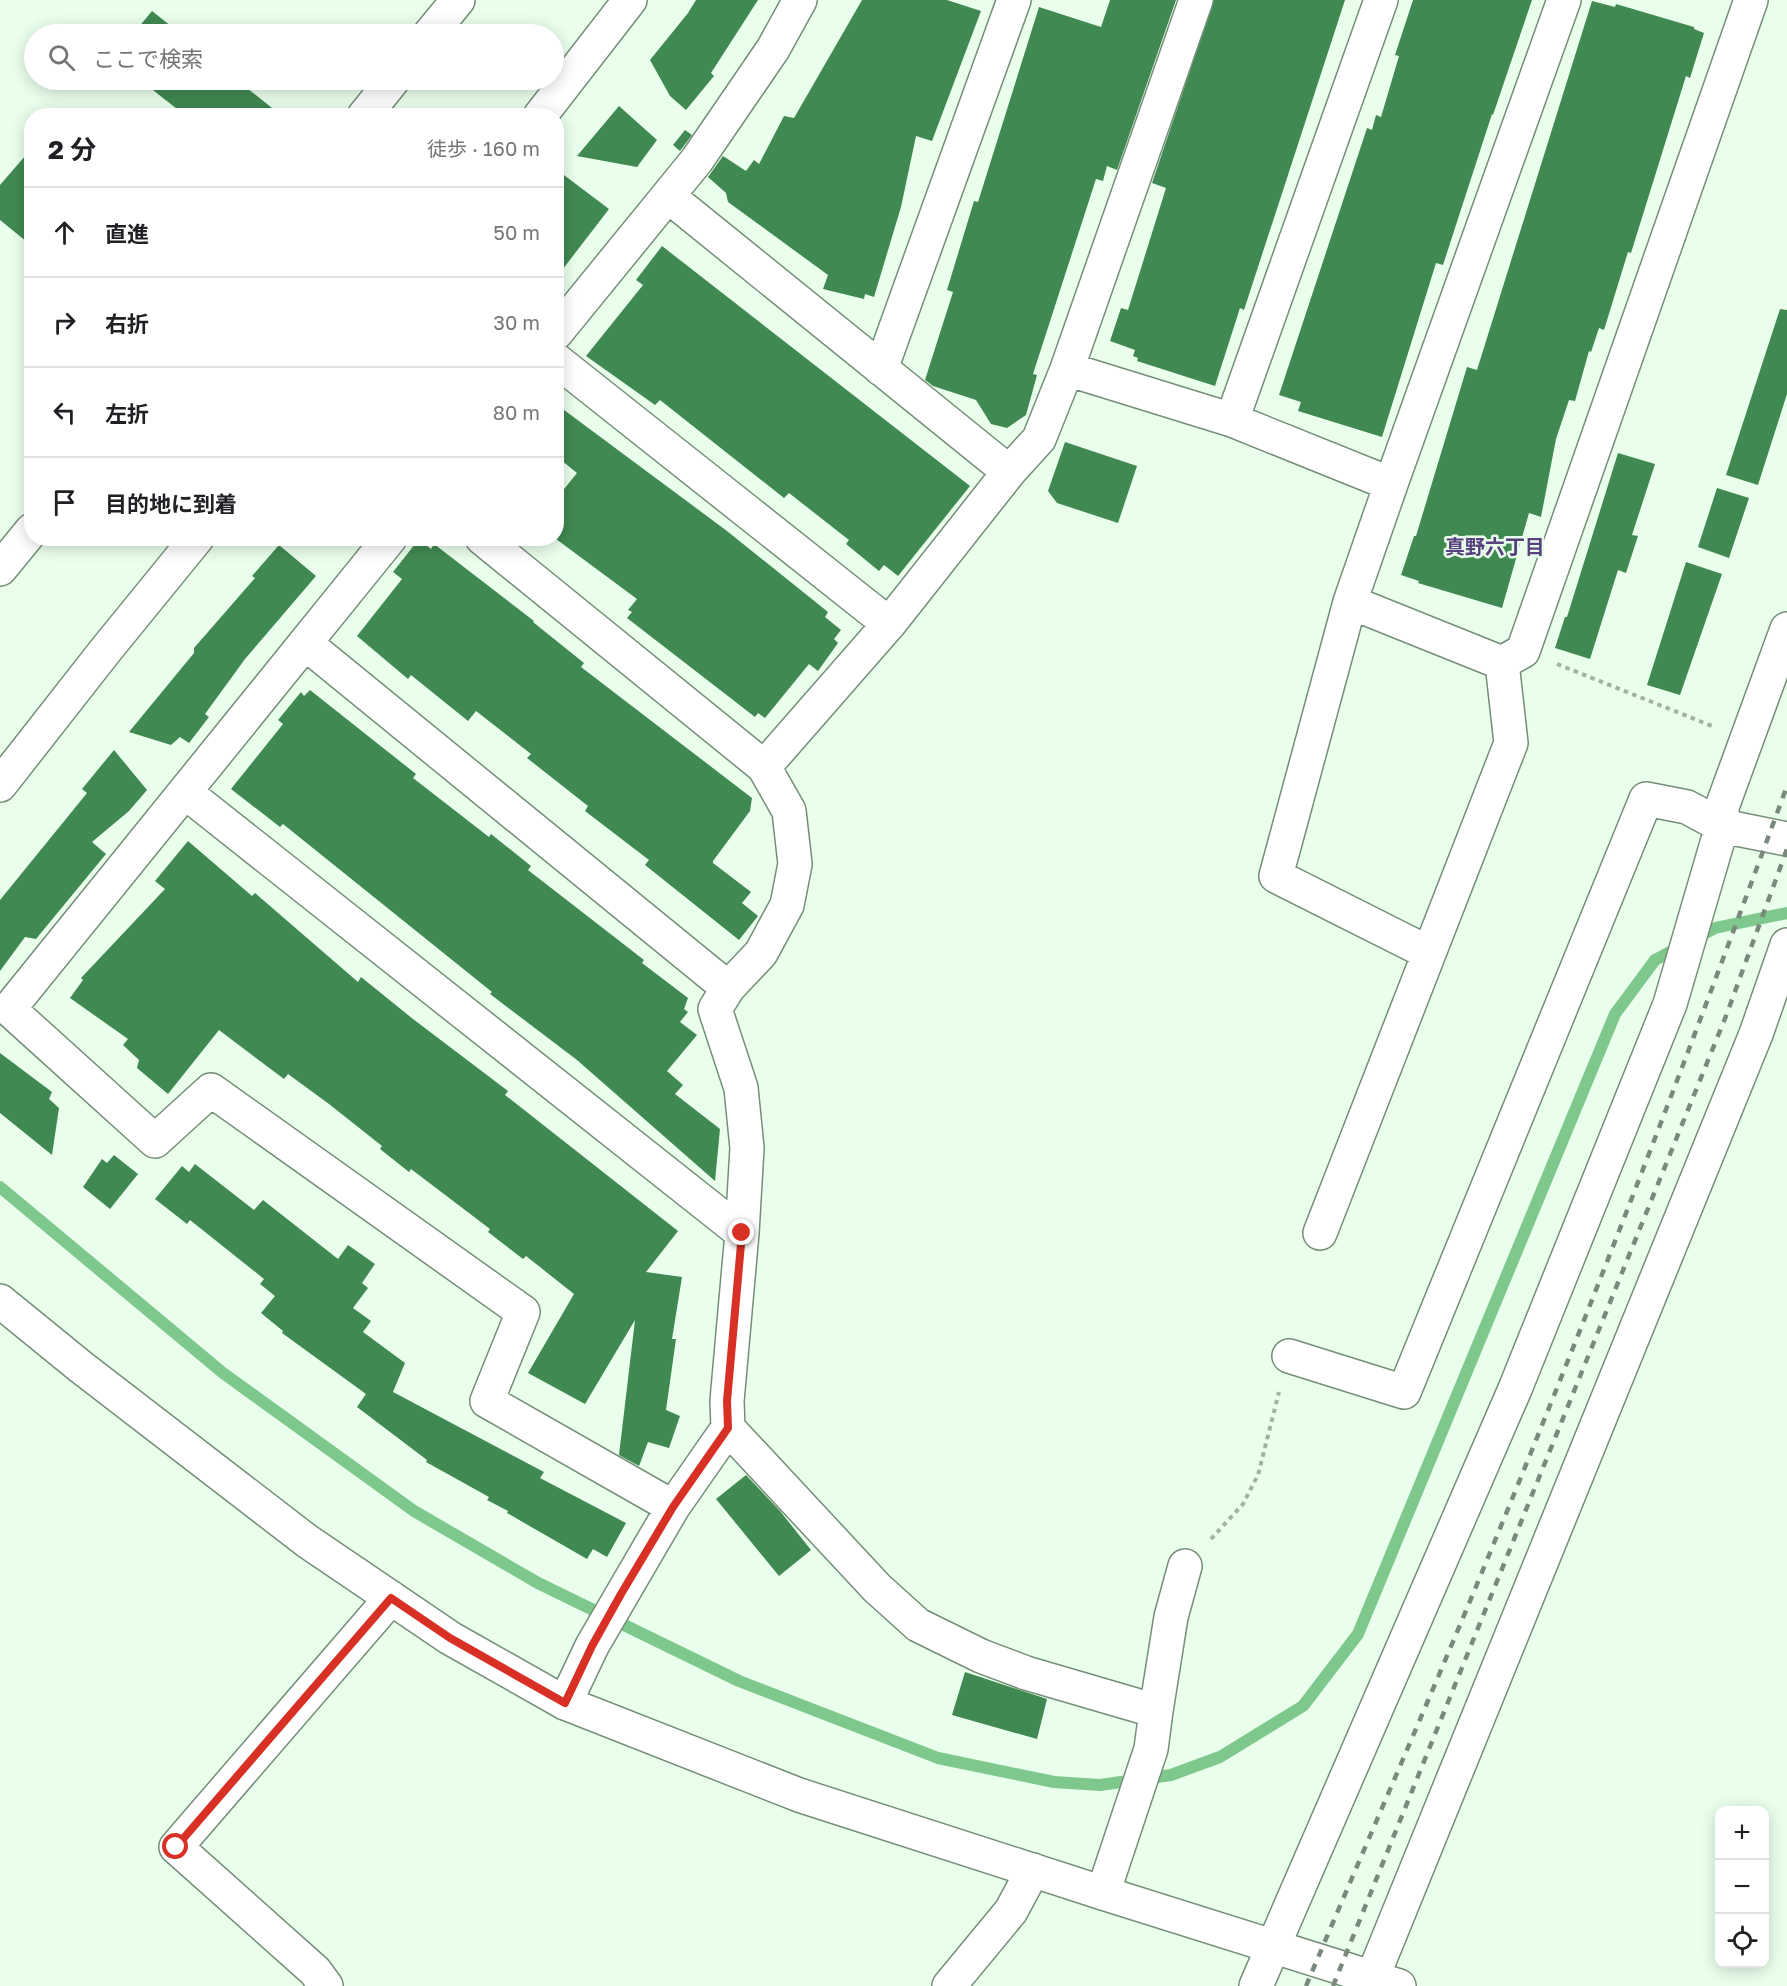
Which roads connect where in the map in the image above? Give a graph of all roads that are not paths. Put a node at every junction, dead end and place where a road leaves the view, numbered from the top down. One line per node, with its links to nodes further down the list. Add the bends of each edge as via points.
1 (458, 0): 9 (street)
2 (630, 0): 10 (street)
3 (800, 0): 15 (street, via 773,49)
4 (1014, 0): 18 (street)
5 (1196, 0): 19 (street)
6 (1381, 0): 20 (street)
7 (1564, 0): 22 (street)
8 (1751, 0): 32 (street)
9 (438, 24)
10 (564, 85)
11 (385, 90): 13 (street)
12 (560, 90): 14 (street)
13 (370, 108)
14 (546, 108)
15 (668, 196): 16 (street); 18 (street)
16 (564, 323)
17 (564, 366): 29 (street)
18 (881, 369): 21 (street)
19 (1067, 369): 20 (street); 21 (street, via 1039,439)
20 (1232, 420): 22 (street)
21 (1009, 472): 29 (street)
22 (1391, 484): 28 (street)
23 (24, 540): 27 (street)
24 (190, 546): 34 (street)
25 (384, 546): 31 (street)
26 (492, 546): 33 (street)
27 (0, 569)
28 (1350, 602): 32 (street); 39 (street, via 1276,876)
29 (889, 624): 33 (street)
30 (1787, 630): 36 (street, via 1722,807)
31 (305, 643): 35 (street); 40 (street)
32 (1512, 657): 39 (street, via 1510,743)
33 (764, 767): 40 (street, via 789,811 795,864 782,915 761,953)
34 (0, 785)
35 (185, 792): 41 (street); 46 (street, via 9,1010 155,1142 211,1090 523,1312 487,1401)
36 (1722, 826): 37 (street); 44 (street, via 1687,807 1646,799 1404,1392); 53 (street, via 1670,1004 1515,1389)
37 (1787, 839)
38 (1786, 949): 54 (street, via 1756,1034)
39 (1429, 952): 42 (street)
40 (728, 988): 41 (street, via 715,1009 741,1088 747,1148)
41 (742, 1233): 45 (street)
42 (1320, 1233)
43 (0, 1301): 48 (street, via 81,1368 307,1540)
44 (1289, 1356)
45 (728, 1428): 46 (street); 50 (street, via 876,1588 918,1625 1026,1673)
46 (673, 1507): 49 (street, via 592,1646)
47 (1185, 1566): 50 (street, via 1171,1617)
48 (391, 1598): 49 (street, via 450,1638); 55 (street, via 176,1847 315,1971)
49 (565, 1703): 51 (street, via 799,1795)
50 (1156, 1711): 52 (street, via 1150,1749)
51 (1033, 1870): 52 (street); 56 (street, via 1011,1911)
52 (1102, 1893): 53 (street)
53 (1272, 1946): 54 (street); 57 (street)
54 (1380, 1983)
55 (326, 1986)
56 (949, 1986)
57 (1256, 1986)

